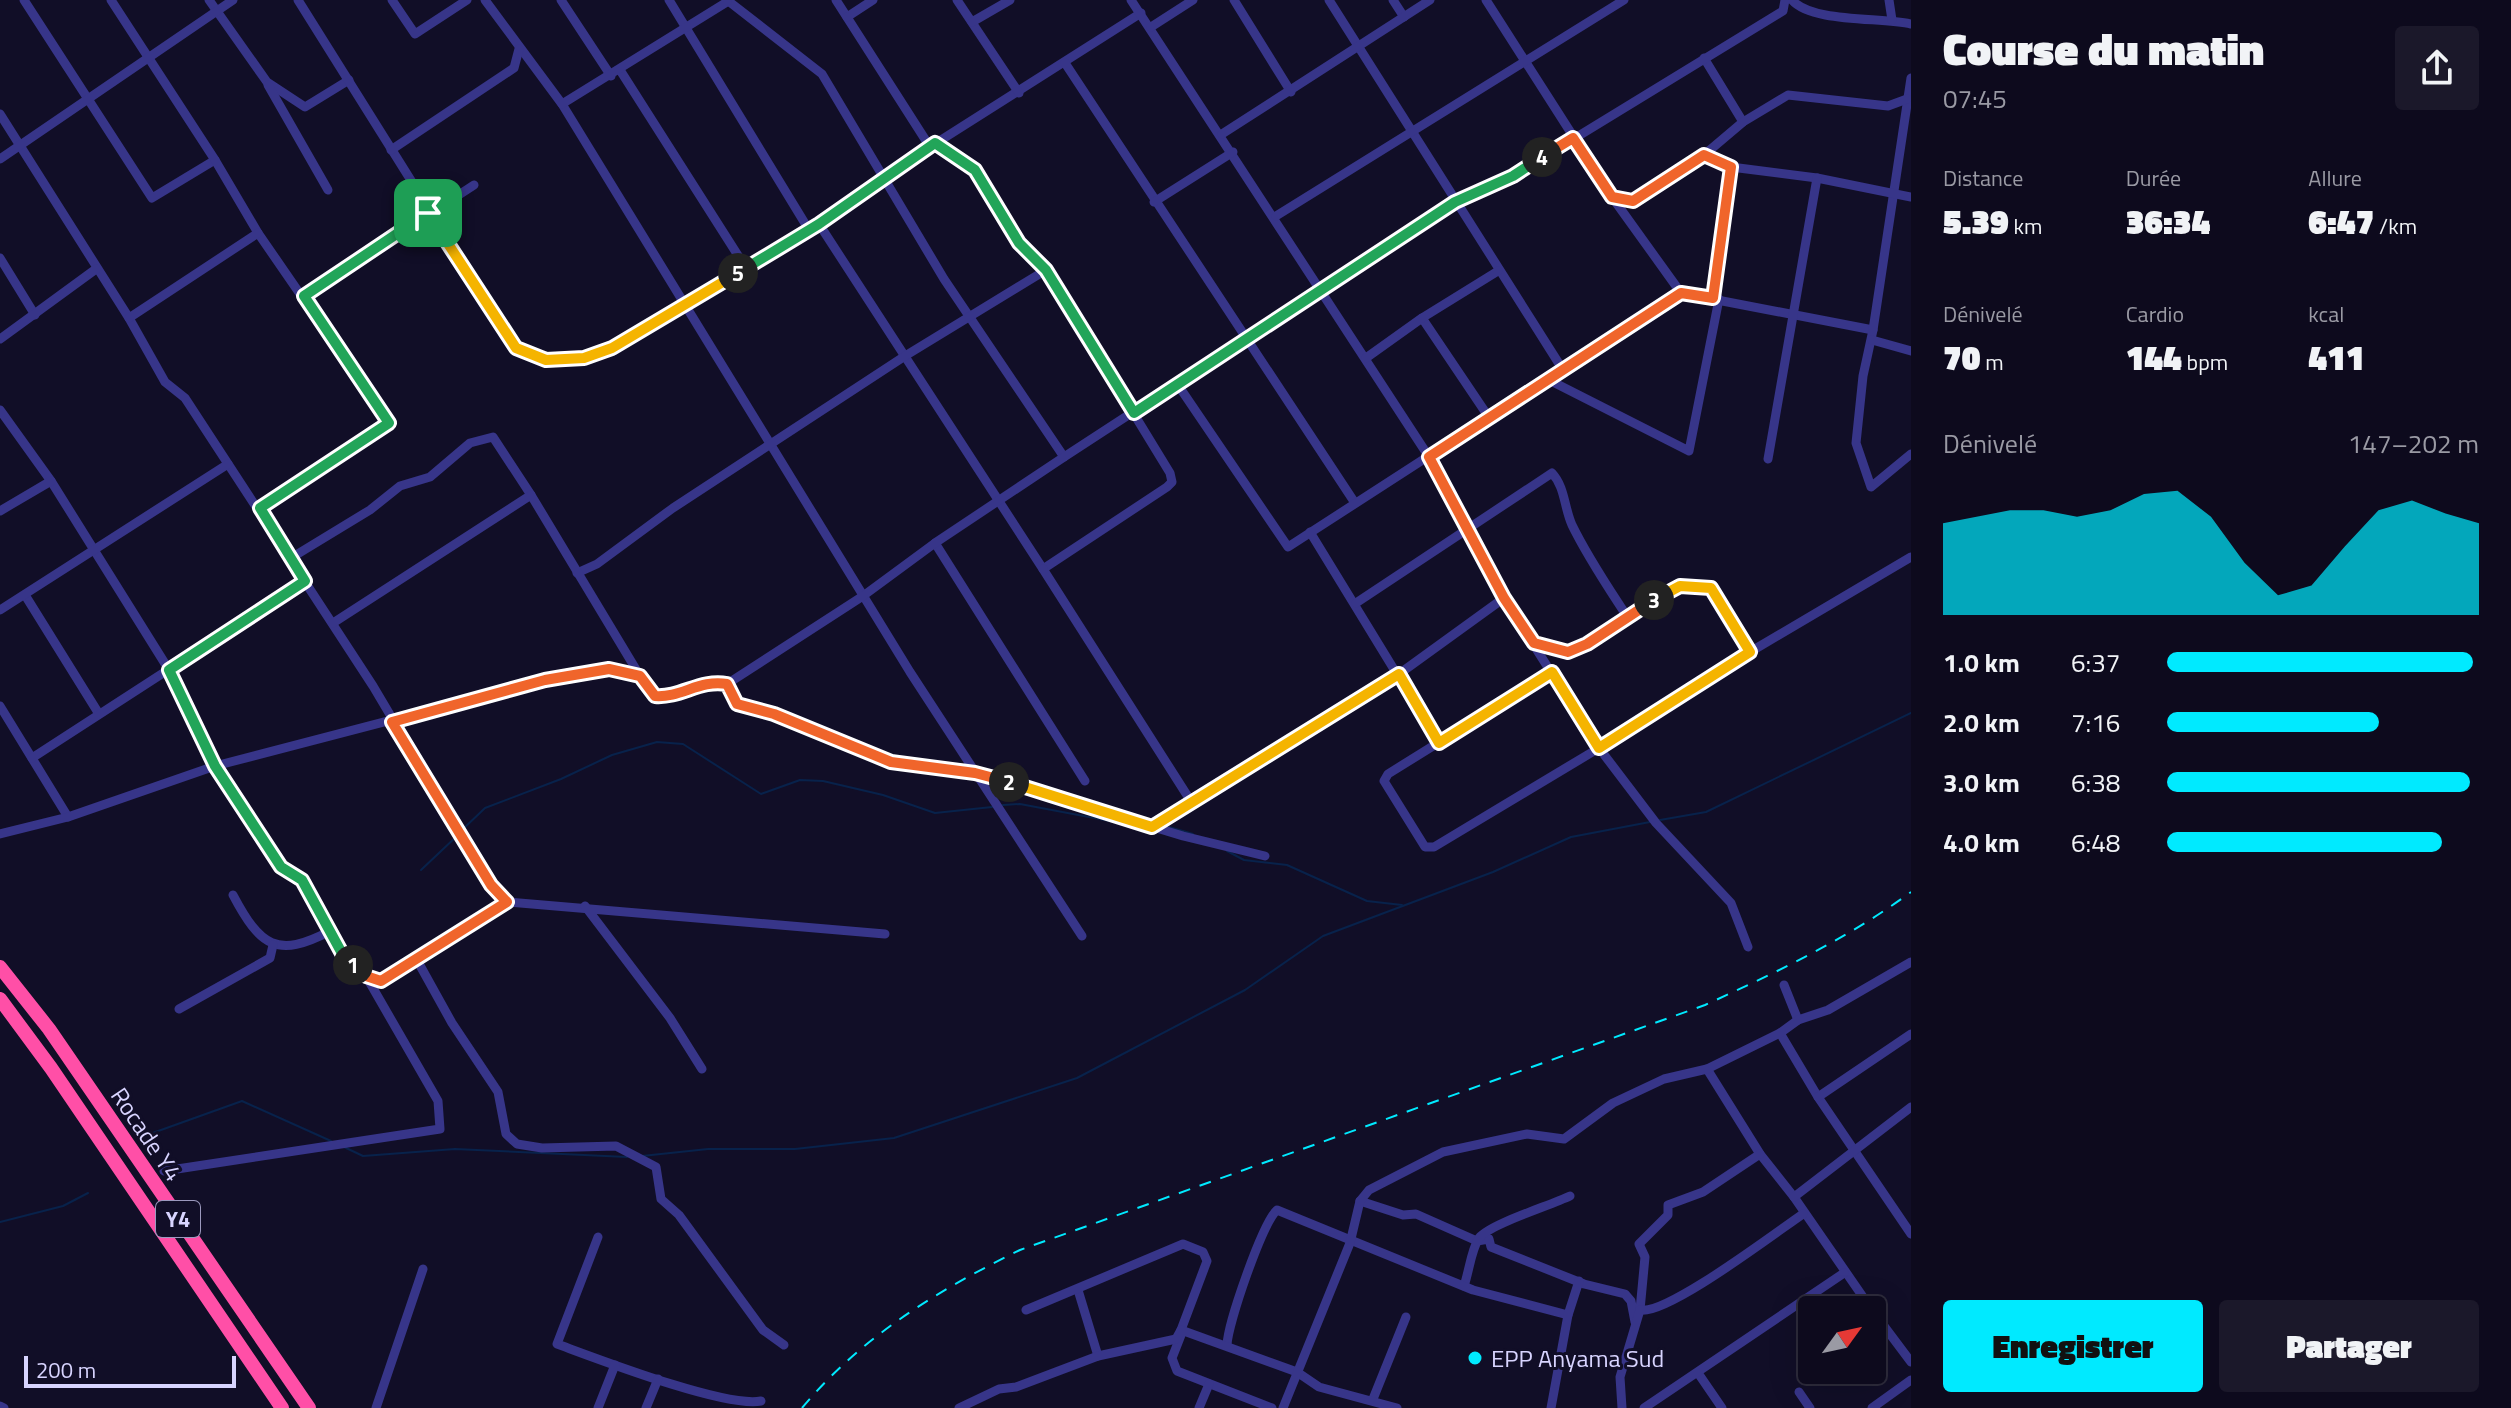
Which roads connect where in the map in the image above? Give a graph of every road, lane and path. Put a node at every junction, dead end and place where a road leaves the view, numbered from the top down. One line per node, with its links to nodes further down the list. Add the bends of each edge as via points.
1 (24, 0): 49 (street)
2 (111, 0): 39 (street)
3 (209, 0): 27 (street)
4 (233, 0): 27 (street)
5 (298, 0): 44 (street)
6 (392, 0): 7 (street, via 415,34)
7 (467, 0)
8 (485, 0): 36 (street)
9 (561, 0): 42 (street)
10 (669, 0): 34 (street)
11 (836, 0): 29 (street)
12 (873, 0): 29 (street)
13 (957, 0): 32 (street)
14 (1010, 0): 32 (street)
15 (1131, 0): 28 (street)
16 (1193, 0): 35 (street)
17 (1234, 0): 46 (street)
18 (1329, 0): 37 (street)
19 (1393, 0): 30 (street)
20 (1430, 0): 30 (street)
21 (1487, 0): 40 (street)
22 (1624, 0): 40 (street)
23 (1785, 0): 38 (street, via 1783,11)
24 (1792, 0): 31 (street, via 1829,15)
25 (1889, 0): 31 (street)
26 (727, 1): 34 (street); 65 (street, via 822,74)
27 (216, 11): 39 (street); 45 (street)
28 (1141, 13): 35 (street); 41 (street)
29 (847, 17): 56 (street)
30 (1404, 17): 37 (street)
31 (1892, 20): 33 (street)
32 (972, 22): 47 (street)
33 (1911, 24)
34 (687, 27): 42 (street); 76 (street)
35 (1151, 27): 53 (street)
36 (519, 49): 50 (street); 58 (street, via 514,68)
37 (1359, 49): 46 (street); 54 (street)
38 (1704, 58): 52 (street); 55 (street)
39 (150, 60): 49 (street); 62 (street)
40 (1525, 62): 54 (street); 55 (street)
41 (1065, 63): 47 (street); 71 (street)
42 (616, 73): 50 (street); 79 (street)
43 (1911, 78): 48 (street)
44 (349, 80): 45 (street, via 305,107); 58 (street)
45 (267, 82): 67 (street)
46 (1291, 92): 53 (street)
47 (1019, 93): 56 (street)
48 (1907, 99): 52 (street, via 1888,106 1788,95); 68 (street)
49 (87, 101): 57 (street); 62 (street, via 152,198)
50 (562, 104): 87 (street)
51 (0, 114): 57 (street)
52 (1743, 122): 60 (street)
53 (1222, 134): 59 (street)
54 (1412, 134): 72 (street); 74 (street)
55 (1573, 138): 69 (street); 72 (street, via 1513,176)
56 (932, 145): 65 (street); 81 (street, via 975,170 1019,243)
57 (19, 147): 61 (street); 80 (street)
58 (391, 150): 73 (street)
59 (1233, 152): 71 (street); 74 (street)
60 (1704, 155): 63 (street); 69 (street, via 1633,201)
61 (0, 159)
62 (215, 160): 77 (street)
63 (1731, 167): 64 (street); 86 (street)
64 (1817, 178): 68 (street); 90 (street)
65 (883, 179): 75 (street); 88 (street)
66 (474, 185): 73 (street)
67 (328, 190)
68 (1892, 193): 70 (street); 93 (street)
69 (1612, 197): 84 (street)
70 (1911, 197)
71 (1154, 202): 95 (street)
72 (1455, 202): 82 (street); 83 (street)
73 (428, 213): 85 (street); 87 (street, via 516,348 546,360 584,358 612,348)
74 (1276, 216): 83 (street)
75 (819, 224): 76 (street); 97 (street)
76 (809, 230): 79 (street)
77 (258, 233): 85 (street); 91 (street)
78 (0, 258): 89 (street)
79 (746, 268): 87 (street)
80 (96, 269): 89 (street); 91 (street)
81 (1046, 270): 88 (street); 103 (street)
82 (1498, 271): 92 (street); 99 (street)
83 (1321, 289): 95 (street); 98 (street)
84 (1681, 293): 86 (street); 99 (street)
85 (304, 296): 115 (street, via 389,423)
86 (1716, 299): 90 (street); 100 (street, via 1689,451)
87 (682, 304): 105 (street)
88 (971, 314): 97 (street); 107 (street)
89 (35, 315): 94 (street)
90 (1793, 315): 93 (street); 109 (street)
91 (129, 318): 110 (street, via 165,382 185,398)
92 (1422, 318): 98 (street); 104 (street)
93 (1872, 335): 96 (street); 106 (street, via 1856,443 1871,487)
94 (0, 339)
95 (1250, 339): 101 (street); 114 (street)
96 (1911, 351)
97 (905, 356): 105 (street); 113 (street)
98 (1366, 358): 108 (street)
99 (1563, 370): 100 (street)
100 (1549, 380): 104 (street)
101 (1178, 385): 103 (street); 118 (street, via 1288,547)
102 (0, 410): 111 (street)
103 (1134, 413): 107 (street); 123 (street, via 1172,482)
104 (1490, 419): 108 (street)
105 (769, 445): 124 (street); 127 (street)
106 (1911, 454)
107 (1064, 457): 113 (street)
108 (1429, 457): 114 (street); 117 (street)
109 (1768, 459)
110 (228, 464): 115 (street); 120 (street)
111 (51, 481): 116 (street); 120 (street)
112 (531, 495): 122 (street, via 493,437 470,443 430,477 400,486); 124 (street); 132 (street)
113 (999, 502): 119 (street); 123 (street)
114 (1355, 503): 118 (street)
115 (260, 508): 122 (street)
116 (0, 511)
117 (1465, 528): 128 (street); 129 (street); 131 (street, via 1552,473 1561,483 1567,512 1590,561)
118 (1310, 532): 129 (street)
119 (935, 543): 127 (street); 148 (street)
120 (93, 549): 126 (street); 135 (street)
121 (1911, 557): 134 (street)
122 (291, 558): 125 (street)
123 (1043, 569): 149 (street)
124 (577, 573): 138 (street)
125 (305, 581): 132 (street); 135 (street)
126 (25, 595): 130 (street); 141 (street)
127 (863, 596): 139 (street); 147 (street)
128 (1504, 598): 133 (street); 137 (street)
129 (1356, 603): 137 (street)
130 (0, 610)
131 (1628, 618): 133 (street, via 1568,652); 134 (street, via 1680,586 1711,588)
132 (333, 623): 142 (street)
133 (1534, 643): 136 (street)
134 (1750, 652): 144 (street)
135 (169, 670): 141 (street); 146 (street)
136 (1552, 672): 143 (street); 144 (street)
137 (1399, 674): 143 (street); 149 (street)
138 (640, 676): 139 (street, via 655,696 671,697 710,681); 142 (street, via 609,669 545,680)
139 (727, 684): 147 (street, via 737,704 891,762)
140 (0, 706): 145 (street)
141 (99, 714): 145 (street)
142 (392, 722): 146 (street); 155 (street, via 491,885)
143 (1439, 743): 144 (street, via 1384,781 1425,847 1434,847)
144 (1599, 748): 161 (street, via 1656,823 1731,903)
145 (32, 758): 150 (street)
146 (215, 766): 150 (street); 157 (street, via 281,867 302,880)
147 (975, 773): 151 (street); 159 (street)
148 (1085, 781)
149 (1192, 803): 151 (street)
150 (68, 817): 152 (street)
151 (1152, 827): 153 (street)
152 (0, 834)
153 (1265, 856)
154 (233, 895): 160 (street)
155 (507, 902): 156 (street); 162 (street)
156 (585, 906): 158 (street); 172 (street)
157 (330, 931): 160 (street, via 309,942); 165 (street, via 344,957)
158 (885, 934)
159 (1082, 936)
160 (273, 945): 168 (street, via 270,958)
161 (1748, 947)
162 (417, 960): 165 (street, via 381,981); 200 (street, via 498,1092 506,1134 517,1144 542,1148 616,1146 656,1167 661,1199 679,1215 763,1330)
163 (1911, 962): 169 (street, via 1828,1010)
164 (0, 967): 215 (highway, Rocade Y4 / Y4, via 49,1029)
165 (366, 976): 178 (street, via 438,1101 440,1129)
166 (1784, 985): 169 (street)
167 (0, 999): 214 (highway, Rocade Y4 / Y4)
168 (179, 1009)
169 (1798, 1020): 170 (street)
170 (1780, 1033): 173 (street); 174 (street)
171 (1911, 1034): 174 (street)
172 (702, 1069)
173 (1707, 1069): 177 (street); 181 (street, via 1664,1079 1623,1098 1564,1139 1527,1134 1430,1156 1379,1182)
174 (1818, 1097): 176 (street)
175 (1910, 1109): 176 (street)
176 (1854, 1151): 180 (street); 183 (street)
177 (1760, 1154): 180 (street); 194 (street, via 1703,1192 1668,1205 1668,1215 1639,1244 1645,1257)
178 (164, 1171)
179 (1570, 1196): 185 (street, via 1498,1224)
180 (1794, 1197): 182 (street)
181 (1360, 1201): 185 (street, via 1416,1214); 186 (street)
182 (1803, 1214): 188 (street); 194 (street, via 1677,1300 1654,1311)
183 (1911, 1234)
184 (598, 1237): 204 (street, via 557,1344)
185 (1477, 1241): 189 (street, via 1489,1239 1491,1247); 190 (street)
186 (1350, 1243): 190 (street); 201 (street, via 1285,1211 1274,1212 1238,1297); 205 (street)
187 (423, 1269): 216 (street)
188 (1844, 1273): 192 (street); 206 (street)
189 (1579, 1281): 195 (street); 197 (street, via 1629,1296)
190 (1464, 1286): 195 (street)
191 (1078, 1290): 193 (street); 199 (street, via 1160,1251 1187,1245 1203,1252 1207,1261); 202 (street)
192 (1861, 1296)
193 (1026, 1310)
194 (1640, 1310): 197 (street)
195 (1568, 1315): 213 (street)
196 (1406, 1317): 211 (street)
197 (1635, 1322): 224 (street, via 1620,1377)
198 (1886, 1329): 203 (street)
199 (1182, 1330): 201 (street); 202 (street, via 1176,1339); 209 (street, via 1172,1363 1181,1373)
200 (784, 1345)
201 (1227, 1345): 205 (street)
202 (1098, 1356): 219 (street)
203 (1911, 1362)
204 (615, 1365): 207 (street); 217 (street)
205 (1297, 1372): 211 (street, via 1319,1387); 222 (street)
206 (1698, 1373): 225 (street); 226 (street)
207 (658, 1379): 212 (street, via 747,1405); 218 (street)
208 (1911, 1380): 228 (street)
209 (1209, 1384): 220 (street); 221 (street)
210 (1799, 1392): 227 (street)
211 (1373, 1399): 223 (street)
212 (761, 1401)
213 (1550, 1407)
214 (282, 1408)
215 (309, 1408)
216 (376, 1408)
217 (598, 1408)
218 (646, 1408)
219 (959, 1408)
220 (1199, 1408)
221 (1272, 1408)
222 (1283, 1408)
223 (1397, 1408)
224 (1622, 1408)
225 (1644, 1408)
226 (1722, 1408)
227 (1810, 1408)
228 (1872, 1408)

